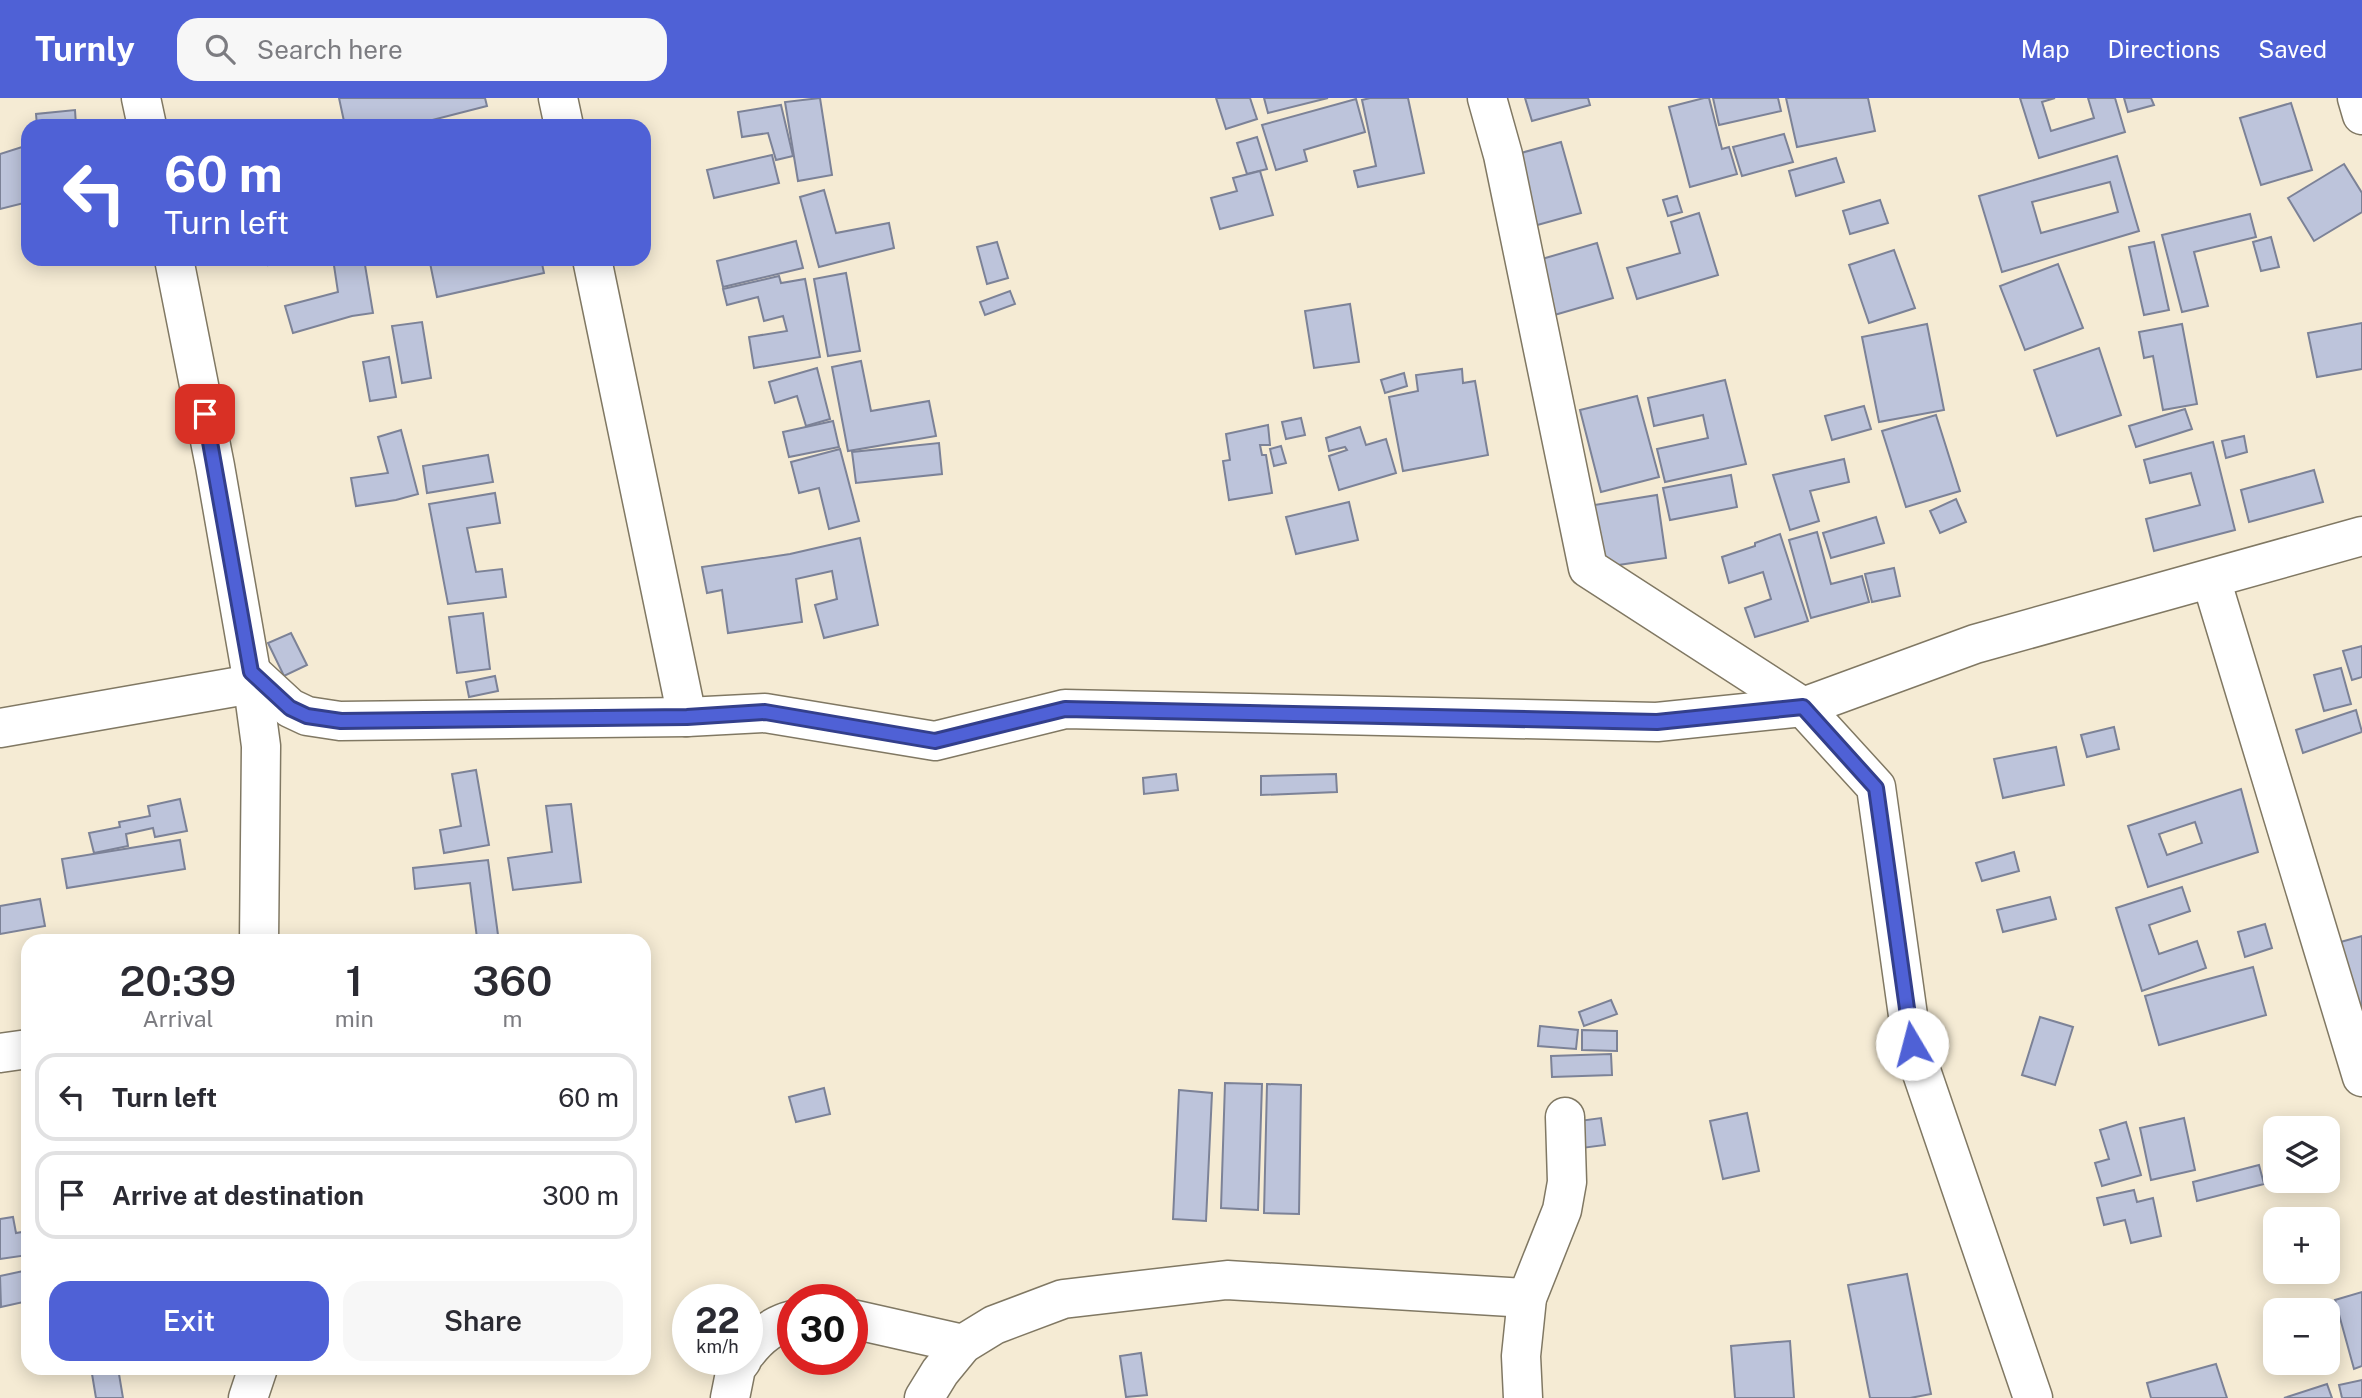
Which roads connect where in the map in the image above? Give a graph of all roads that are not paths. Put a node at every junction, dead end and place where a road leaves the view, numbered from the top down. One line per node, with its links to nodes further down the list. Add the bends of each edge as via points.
1 (141, 98): 6 (street)
2 (558, 98): 7 (street)
3 (1487, 98): 13 (street, via 1503,155 1588,568)
4 (2357, 98): 5 (street)
5 (2362, 115)
6 (146, 119)
7 (562, 119)
8 (175, 266): 12 (street)
9 (593, 266): 14 (street)
10 (2362, 537): 11 (street)
11 (2211, 579): 13 (street, via 1975,644); 19 (street)
12 (252, 678): 14 (street, via 290,708 307,716 341,721); 15 (street); 16 (street, via 261,746)
13 (1803, 707): 14 (street, via 1657,722 1065,709 935,741 765,712); 30 (street, via 1876,788 1912,1044)
14 (687, 717)
15 (0, 728)
16 (258, 934)
17 (21, 1050): 18 (street)
18 (0, 1053)
19 (2362, 1077)
20 (1565, 1117): 21 (street, via 1567,1182 1562,1210)
21 (1527, 1298): 23 (street, via 1227,1280 1063,1299 994,1325); 29 (street, via 1521,1356)
22 (868, 1323): 23 (street)
23 (963, 1344): 28 (street)
24 (256, 1375): 26 (street)
25 (735, 1375): 27 (street)
26 (248, 1398)
27 (730, 1398)
28 (924, 1398)
29 (1523, 1398)
30 (2033, 1398)

